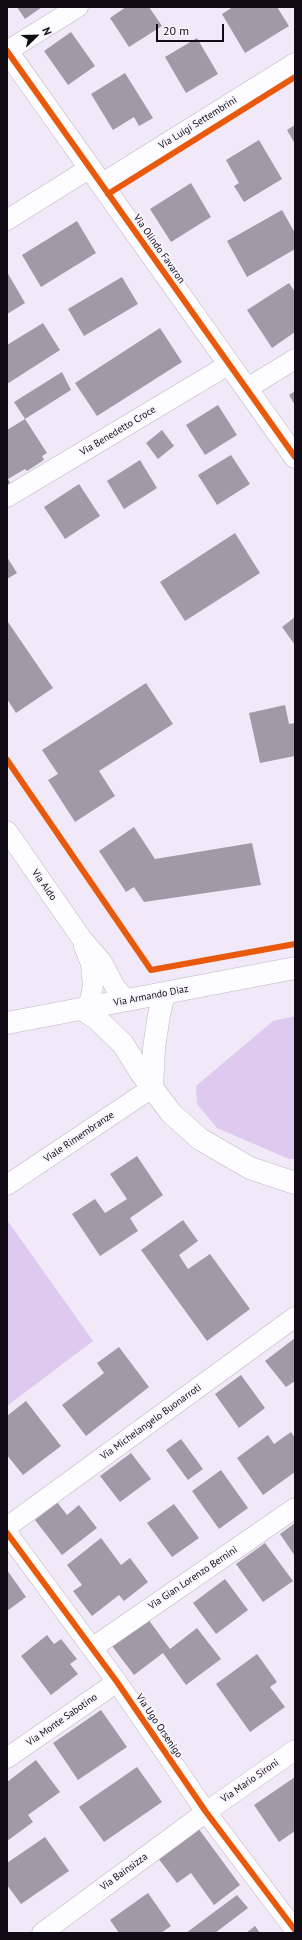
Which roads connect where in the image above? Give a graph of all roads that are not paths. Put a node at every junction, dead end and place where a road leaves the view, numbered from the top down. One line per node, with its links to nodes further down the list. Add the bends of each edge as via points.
1 (78, 7): 2 (street)
2 (7, 51): 4 (street, Via Olindo Favaron)
3 (295, 63): 4 (street, Via Luigi Settembrini)
4 (96, 176): 5 (street, Via Luigi Settembrini); 7 (street, Via Olindo Favaron)
5 (7, 220)
6 (295, 359): 8 (street)
7 (228, 365): 8 (street, Via Olindo Favaron); 10 (street, Via Benedetto Croce)
8 (246, 389): 9 (street, Via Olindo Favaron)
9 (295, 457)
10 (7, 497)
11 (7, 831): 12 (street, Via Aido)
12 (82, 939): 15 (street, Via Aido, via 94,951 115,988); 16 (street, Via Aido, via 91,964 93,986 89,1004)
13 (295, 968): 14 (street, Via Armando Diaz)
14 (164, 994): 15 (street, Via Armando Diaz); 18 (street, via 154,1048)
15 (127, 1001): 16 (street, Via Armando Diaz)
16 (82, 1009): 17 (street, Via Armando Diaz); 18 (street, via 97,1019 123,1044)
17 (7, 1023)
18 (152, 1088): 19 (street, via 171,1114 200,1139 250,1168); 20 (street, Viale Rimembranze)
19 (295, 1183)
20 (7, 1186)
21 (295, 1317): 23 (street, Via Michelangelo Buonarroti)
22 (295, 1508): 25 (street, Via Gian Lorenzo Bernini)
23 (7, 1527)
24 (7, 1533): 25 (street, Via Ugo Orsenigo)
25 (92, 1648): 26 (street, Via Ugo Orsenigo)
26 (117, 1682): 28 (street, Via Monte Sabotino); 29 (street, Via Ugo Orsenigo)
27 (295, 1750): 29 (street, Via Mario Sironi)
28 (7, 1758)
29 (206, 1812): 30 (street, Via Ugo Orsenigo); 31 (street, Via Bainsizza)
30 (295, 1930)
31 (42, 1933)

